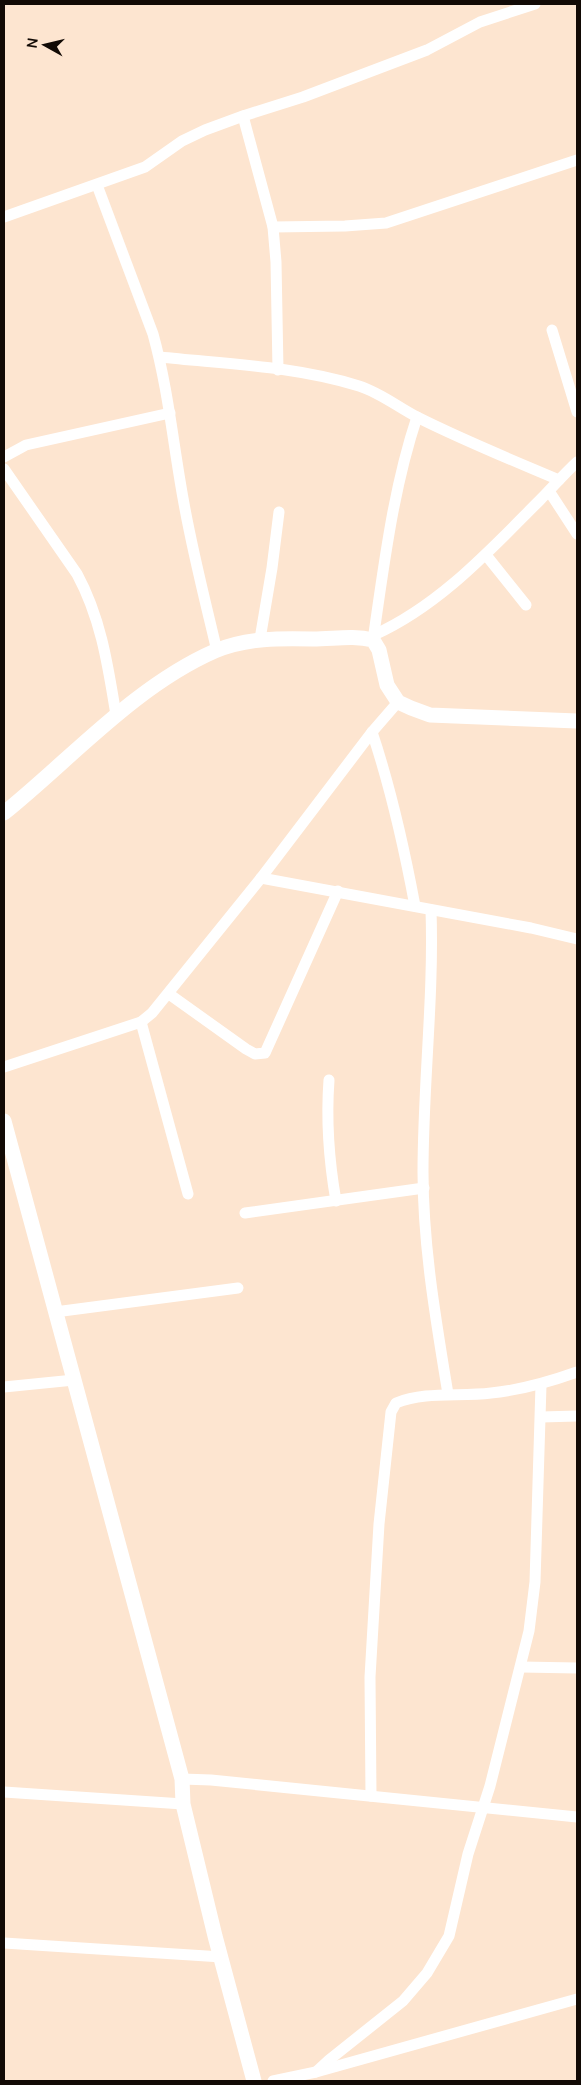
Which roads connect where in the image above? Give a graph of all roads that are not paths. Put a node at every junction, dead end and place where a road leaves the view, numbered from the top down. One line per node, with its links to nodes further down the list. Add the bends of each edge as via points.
1 (535, 4): 2 (street, via 480,22 427,50)
2 (243, 116): 4 (street, via 182,141 145,167); 6 (street)
3 (577, 160): 6 (street, via 386,223)
4 (98, 185): 5 (street); 8 (street)
5 (4, 217)
6 (273, 227): 9 (street)
7 (552, 330): 11 (street)
8 (160, 357): 9 (street); 10 (street)
9 (278, 370): 12 (street, via 360,386)
10 (170, 412): 13 (street, via 26,445); 24 (street, via 189,531)
11 (577, 412)
12 (417, 417): 16 (street); 22 (street, via 401,475)
13 (4, 457)
14 (577, 462): 16 (street)
15 (4, 470): 26 (street, via 87,593 104,641)
16 (559, 480): 17 (street)
17 (549, 492): 19 (street); 20 (street)
18 (279, 512): 23 (street)
19 (577, 534)
20 (486, 555): 21 (street); 22 (street, via 434,600)
21 (526, 605)
22 (374, 638): 23 (street); 25 (street, via 387,685)
23 (260, 640): 24 (street)
24 (217, 650): 26 (street, via 176,672)
25 (398, 702): 27 (street, via 430,715); 28 (street)
26 (116, 715): 29 (street)
27 (577, 721)
28 (372, 732): 30 (street); 32 (street, via 389,782)
29 (4, 813)
30 (261, 878): 31 (street); 35 (street)
31 (338, 892): 32 (street); 35 (street, via 265,1053 255,1054 246,1049)
32 (415, 906): 33 (street)
33 (430, 910): 34 (street); 40 (street)
34 (577, 939)
35 (169, 994): 36 (street)
36 (141, 1022): 37 (street); 41 (street)
37 (4, 1067)
38 (330, 1080): 42 (street, via 328,1135)
39 (4, 1121): 45 (street)
40 (424, 1188): 42 (street); 50 (street, via 436,1323)
41 (188, 1194)
42 (336, 1201): 43 (street)
43 (245, 1213)
44 (238, 1288): 45 (street)
45 (55, 1312): 47 (street)
46 (577, 1372): 48 (street)
47 (74, 1380): 49 (street); 55 (street)
48 (541, 1384): 50 (street, via 490,1393); 51 (street)
49 (4, 1387)
50 (448, 1394): 57 (street, via 407,1398 396,1403 391,1412 379,1524 370,1677)
51 (541, 1416): 52 (street); 53 (street, via 535,1582)
52 (577, 1416)
53 (521, 1667): 54 (street); 59 (street)
54 (577, 1668)
55 (182, 1779): 57 (street); 58 (street)
56 (4, 1792): 58 (street)
57 (371, 1796): 59 (street)
58 (183, 1804): 62 (street)
59 (483, 1808): 60 (street); 64 (street, via 468,1854 449,1936 427,1973 403,2001)
60 (577, 1817)
61 (4, 1944): 62 (street)
62 (222, 1957): 65 (street)
63 (577, 1999): 64 (street)
64 (316, 2072): 66 (street)
65 (254, 2081)
66 (273, 2081)

